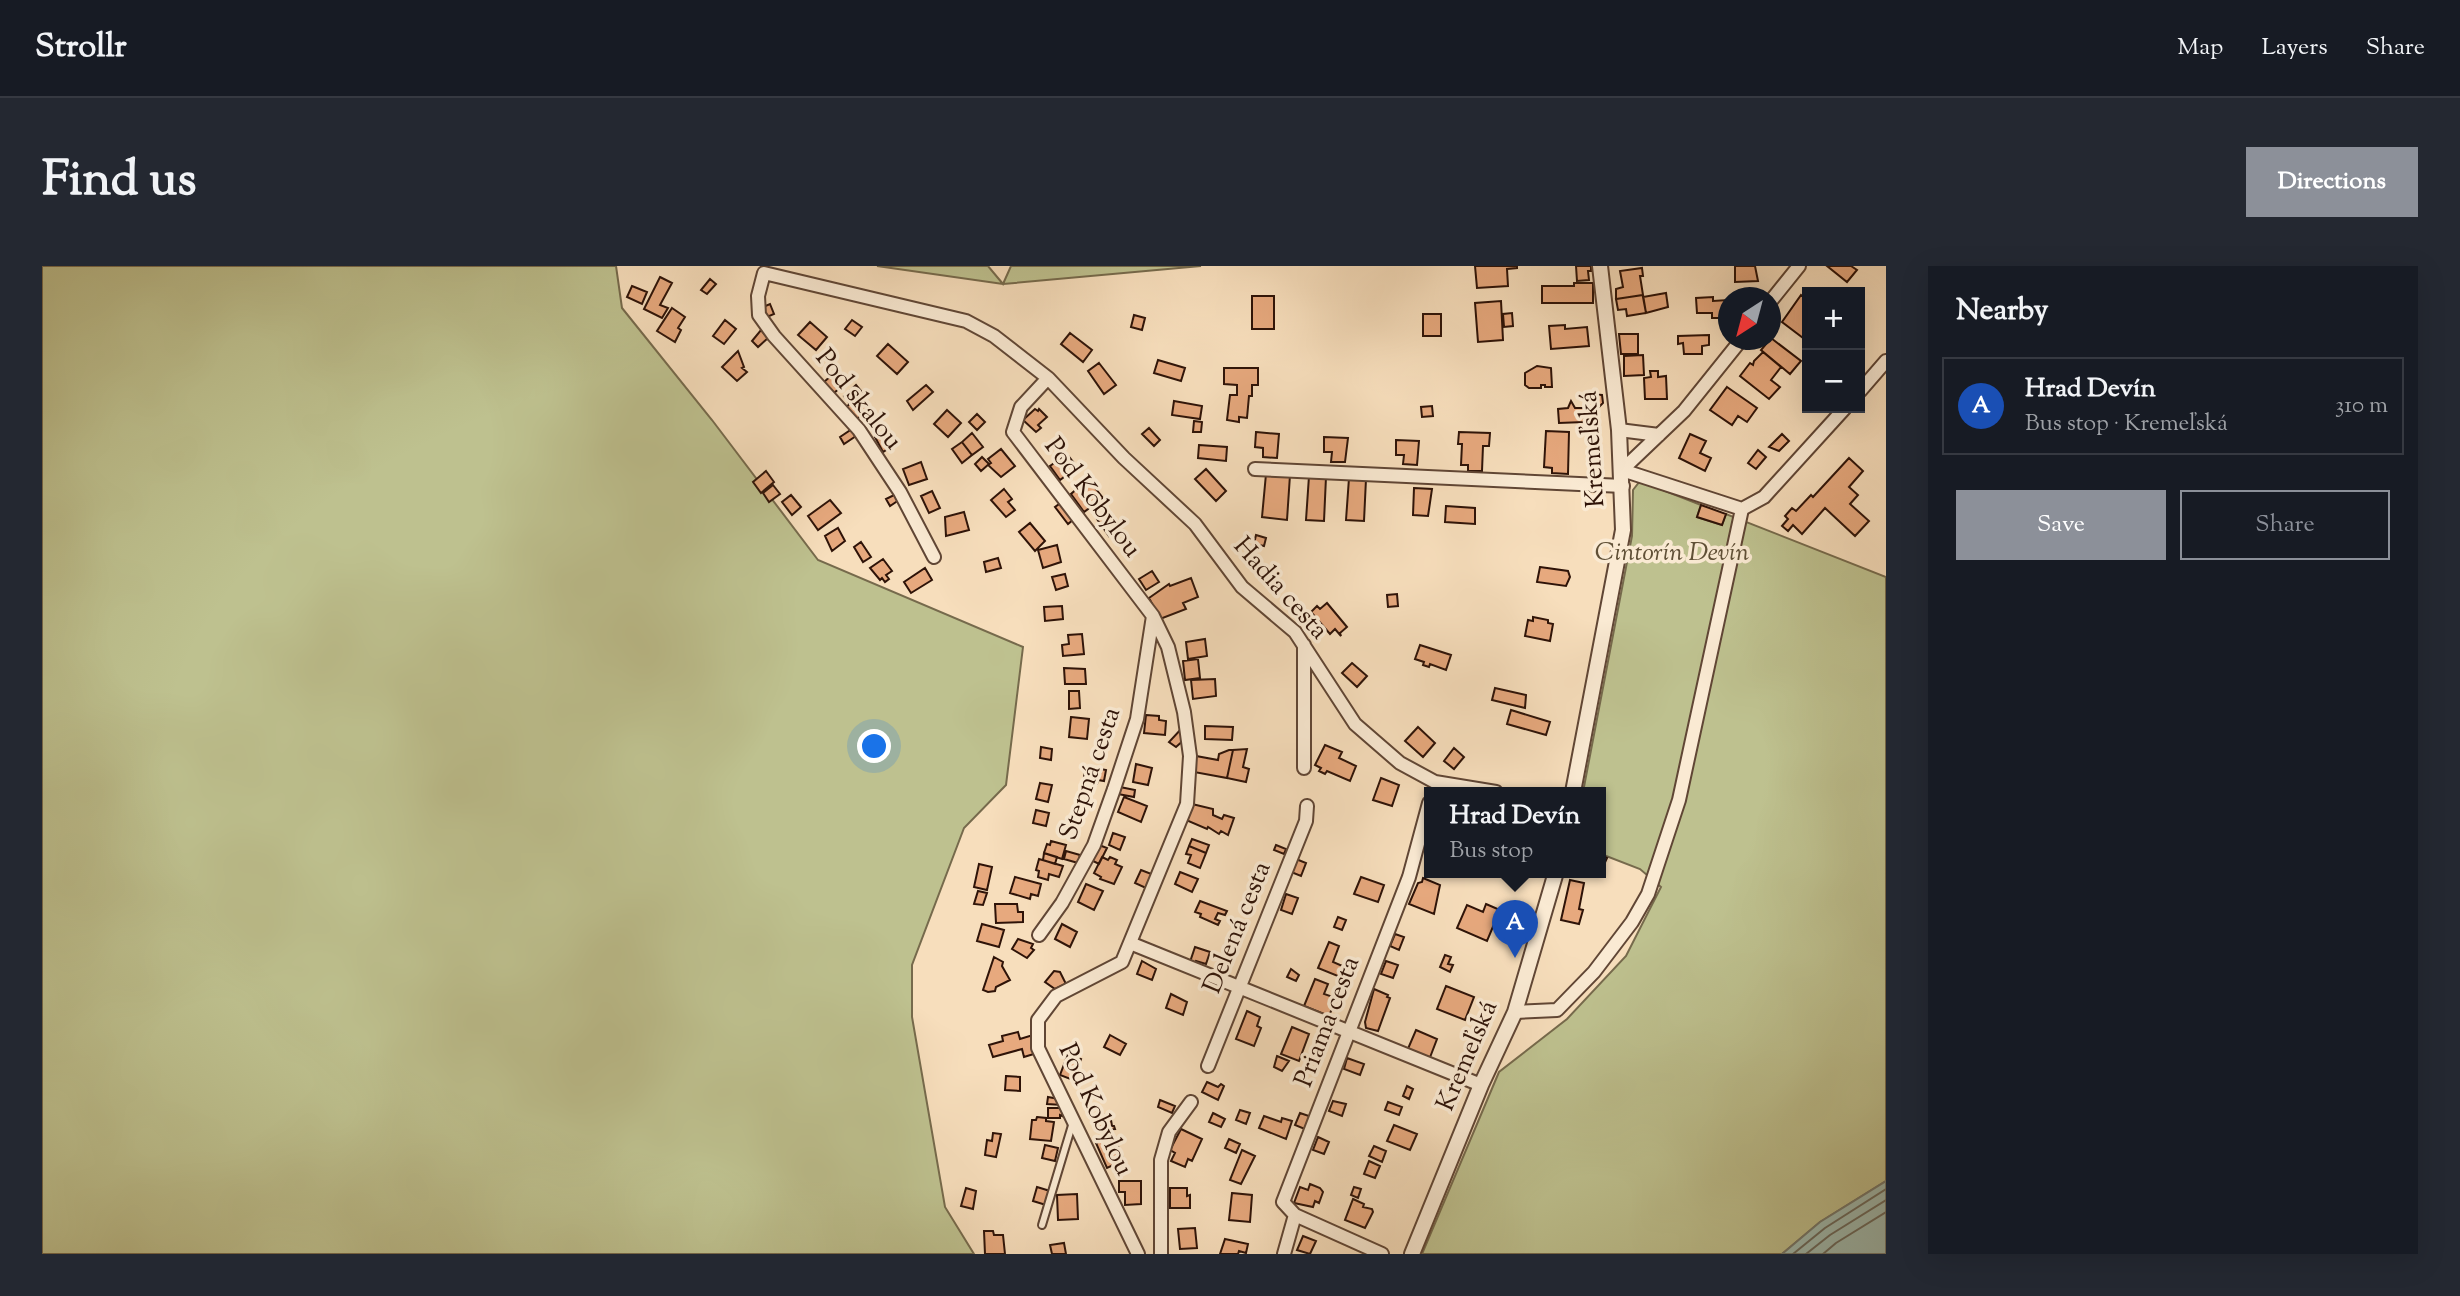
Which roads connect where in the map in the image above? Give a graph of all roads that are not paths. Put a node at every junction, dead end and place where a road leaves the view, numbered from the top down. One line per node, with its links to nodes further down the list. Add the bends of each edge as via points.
1 (1600, 266): 9 (street, Kremeľská)
2 (1798, 266): 3 (street)
3 (1781, 288)
4 (1733, 350): 10 (street)
5 (1886, 361): 7 (street)
6 (1048, 378): 15 (street, Pod skalou, via 995,336 966,321 764,273 759,315 859,430 900,492); 16 (street, Pod Kobylou, via 1021,407 1013,432); 17 (street, Hadia cesta, via 1195,524 1242,587)
7 (1865, 385)
8 (1840, 413): 14 (street, via 1764,497)
9 (1619, 430): 10 (street); 12 (street, Kremeľská)
10 (1659, 435): 12 (street)
11 (1255, 469): 13 (street)
12 (1622, 470): 13 (street, Kremeľská); 14 (street)
13 (1623, 486): 20 (street, Kremeľská, via 1623,530)
14 (1742, 509): 27 (street, via 1679,800 1648,894 1594,972 1557,1010)
15 (934, 557)
16 (1153, 616): 24 (street, Stepná cesta, via 1137,719 1114,789 1094,845); 25 (street, Pod Kobylou, via 1168,647 1184,712 1190,756 1187,804)
17 (1304, 645): 18 (street); 19 (street, Hadia cesta, via 1355,724)
18 (1304, 768)
19 (1434, 787)
20 (1574, 787)
21 (1307, 806): 26 (street, Delená cesta, via 1306,821)
22 (1424, 822): 28 (street, Priama cesta, via 1409,877)
23 (1554, 878): 27 (street, Kremeľská)
24 (1040, 935)
25 (1130, 943): 26 (street); 32 (street, Pod Kobylou, via 1122,962 1056,996 1038,1020 1038,1048)
26 (1239, 988): 28 (street); 29 (street, Delená cesta)
27 (1515, 1012): 30 (street, Kremeľská)
28 (1348, 1032): 30 (street); 33 (street, Priama cesta, via 1283,1202)
29 (1208, 1066)
30 (1482, 1085): 39 (street, Kremeľská)
31 (1191, 1102): 36 (street, via 1168,1132 1161,1160)
32 (1073, 1120): 34 (lane); 35 (street, Pod Kobylou)
33 (1294, 1215): 37 (street, Priama cesta); 38 (street)
34 (1042, 1225)
35 (1138, 1254)
36 (1161, 1254)
37 (1284, 1254)
38 (1382, 1254)
39 (1412, 1254)

